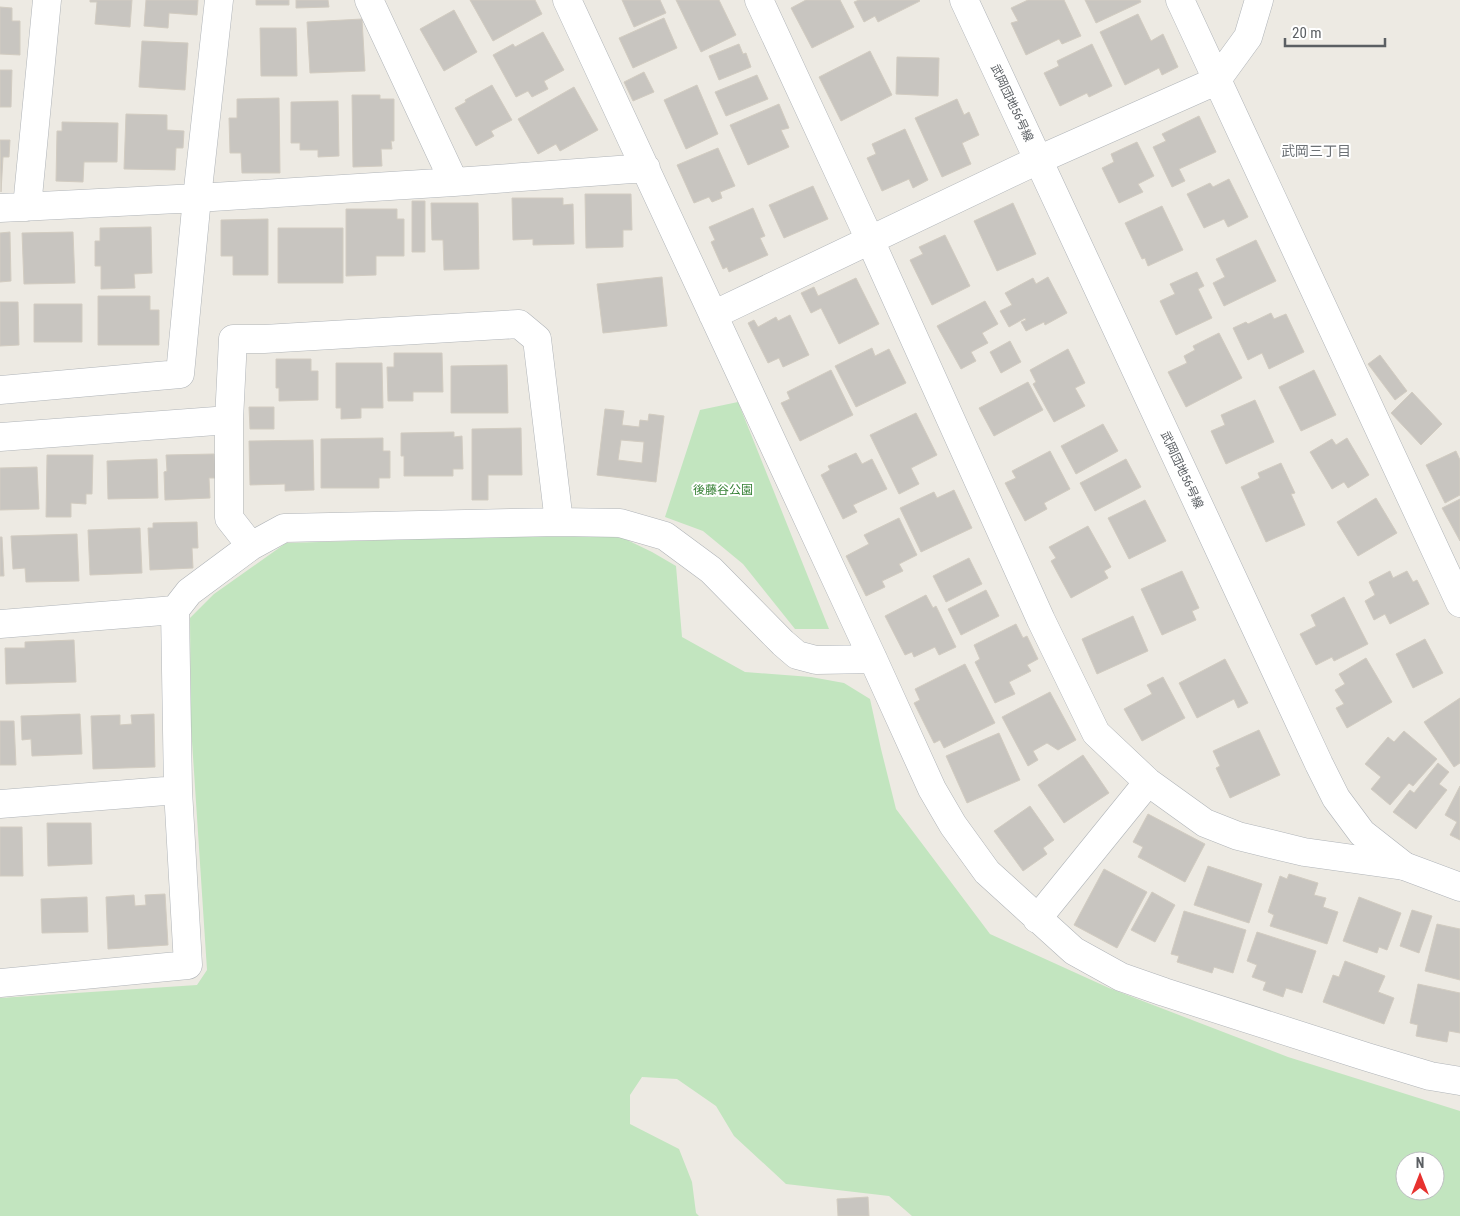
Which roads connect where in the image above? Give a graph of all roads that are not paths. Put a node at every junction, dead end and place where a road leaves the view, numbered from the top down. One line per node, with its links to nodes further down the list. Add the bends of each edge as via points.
1 (46, 0): 14 (street)
2 (219, 0): 13 (street)
3 (369, 0): 12 (street)
4 (567, 0): 11 (street)
5 (759, 0): 16 (street)
6 (964, 0): 10 (street, 武岡団地56号線)
7 (1180, 0): 9 (street)
8 (1259, 0): 9 (street, via 1248,37)
9 (1216, 81): 10 (street); 23 (street)
10 (1038, 160): 16 (street); 30 (street, 武岡団地56号線, via 1336,798 1362,833)
11 (646, 168): 12 (street); 17 (street)
12 (454, 182): 13 (street)
13 (197, 198): 14 (street); 18 (street, via 180,374)
14 (27, 207): 15 (street)
15 (0, 208)
16 (870, 240): 17 (street); 27 (street, via 1041,620 1096,733)
17 (713, 315): 26 (street)
18 (0, 390)
19 (229, 420): 20 (street); 21 (street, via 233,339 519,324 537,339); 22 (street, via 229,518)
20 (0, 437)
21 (559, 522): 22 (street, via 284,528); 26 (street, via 620,523 666,536 711,570 797,655 816,660)
22 (251, 546): 24 (street, via 189,592)
23 (1460, 603)
24 (175, 610): 25 (street); 28 (street)
25 (0, 624)
26 (873, 659): 32 (street, via 932,789 953,825 987,872)
27 (1148, 782): 30 (street, via 1205,823 1238,836 1304,852); 32 (street)
28 (178, 790): 29 (street); 33 (street, via 188,965)
29 (0, 804)
30 (1404, 866): 31 (street, 武岡団地56号線)
31 (1460, 887)
32 (1037, 918): 34 (street, via 1074,951 1121,976 1367,1057 1430,1076)
33 (0, 983)
34 (1460, 1081)

